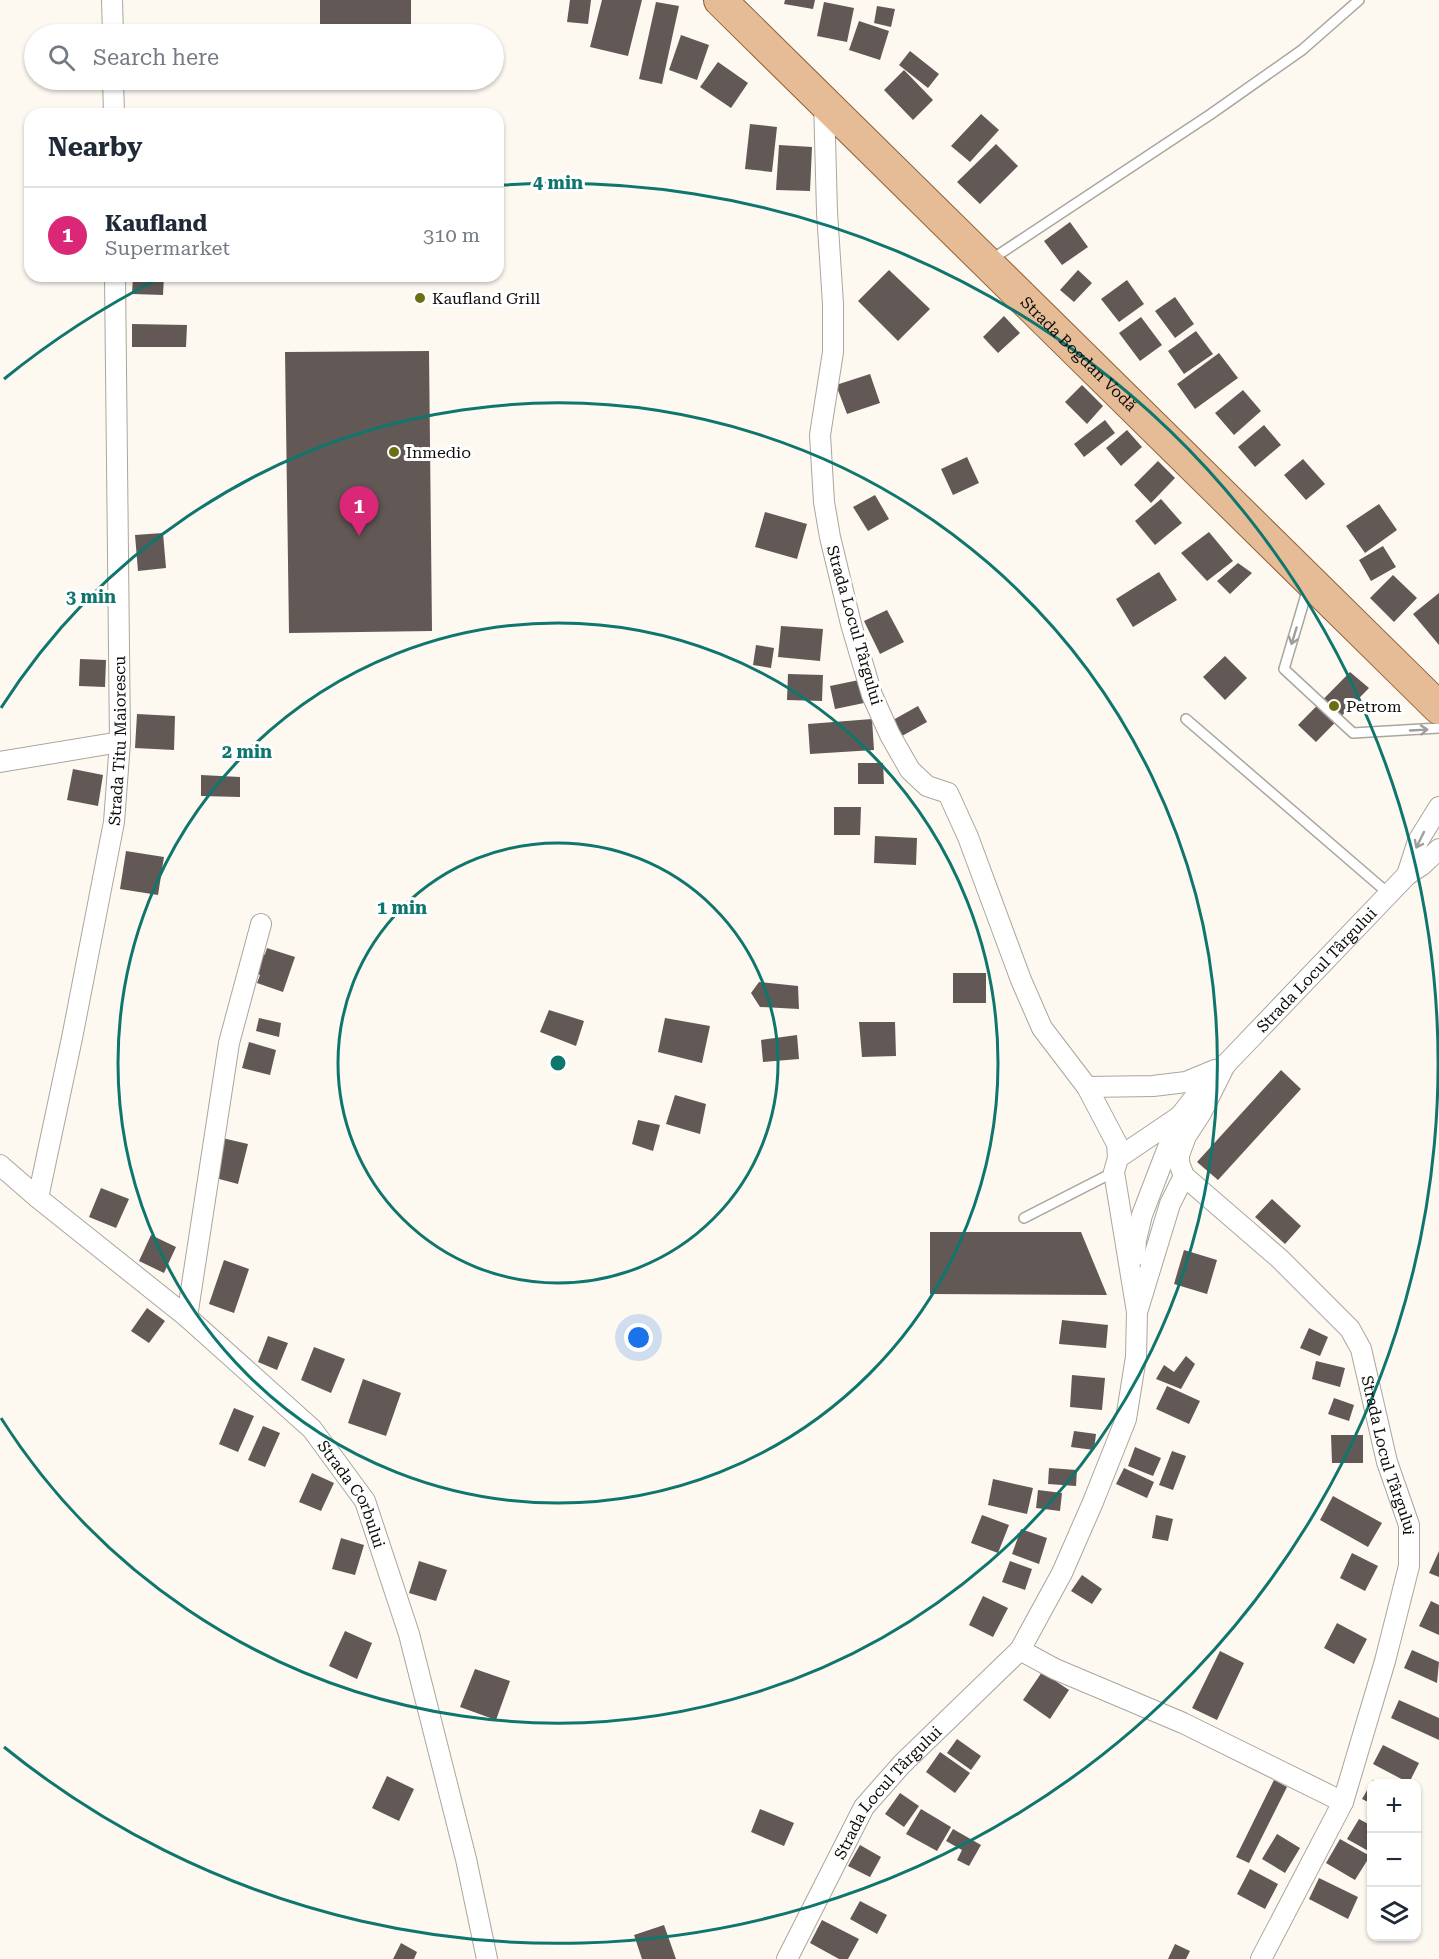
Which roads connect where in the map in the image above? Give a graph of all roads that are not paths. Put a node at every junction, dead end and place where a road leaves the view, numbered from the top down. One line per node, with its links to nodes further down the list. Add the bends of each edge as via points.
1 (112, 0): 4 (street)
2 (720, 0): 6 (main road, Strada Bogdan Vodă)
3 (1359, 0): 8 (lane, via 1302,50)
4 (113, 24)
5 (113, 90): 7 (street)
6 (824, 100): 8 (main road, Strada Bogdan Vodă); 22 (street, Strada Locul Târgului, via 833,340 820,435 821,463 830,537 851,624 872,695 890,735 910,770 927,786 948,793 1042,1028)
7 (114, 108)
8 (988, 262): 10 (main road, Strada Bogdan Vodă)
9 (115, 282): 14 (street, Strada Titu Maiorescu)
10 (1311, 580): 11 (main road, Strada Bogdan Vodă); 13 (lane, one-way to 13, via 1284,669 1353,733)
11 (1434, 696)
12 (1186, 719): 19 (lane)
13 (1439, 728)
14 (120, 742): 15 (street); 28 (street, Strada Titu Maiorescu, via 114,822)
15 (0, 762)
16 (1439, 807): 18 (street, Strada Locul Târgului, one-way to 18, via 1418,841)
17 (1439, 849): 18 (street, Strada Locul Târgului)
18 (1407, 875): 19 (street, Strada Locul Târgului)
19 (1389, 894): 21 (street, Strada Locul Târgului)
20 (261, 924): 32 (street, via 229,1043)
21 (1226, 1065): 22 (street, Strada Locul Târgului, via 1186,1082); 23 (street, Strada Locul Târgului, via 1209,1079); 27 (street, Strada Locul Târgului, via 1186,1136 1179,1155)
22 (1087, 1087): 26 (street, Strada Locul Târgului, via 1117,1144)
23 (1180, 1116): 24 (street, Strada Locul Târgului); 26 (street, Strada Locul Târgului)
24 (1162, 1162): 29 (street, Strada Locul Târgului); 31 (street, Strada Locul Târgului, via 1136,1240)
25 (0, 1165): 28 (street, Strada Corbului)
26 (1116, 1165): 30 (lane); 31 (street, Strada Locul Târgului)
27 (1184, 1176): 29 (street, Strada Locul Târgului); 34 (street, Strada Locul Târgului, via 1280,1259 1350,1329 1361,1349 1386,1462 1409,1525 1409,1566)
28 (38, 1198): 32 (street, Strada Corbului)
29 (1170, 1204): 31 (street, Strada Locul Târgului)
30 (1024, 1218)
31 (1137, 1312): 33 (street, Strada Locul Târgului, via 1136,1357 1126,1419 1062,1573)
32 (187, 1317): 35 (street, Strada Corbului, via 312,1429 365,1501 409,1634)
33 (1020, 1650): 34 (street, via 1055,1669 1183,1723); 36 (street, Strada Locul Târgului, via 902,1764 864,1807)
34 (1343, 1802): 37 (street, Strada Locul Târgului)
35 (487, 1959)
36 (787, 1959)
37 (1261, 1959)

